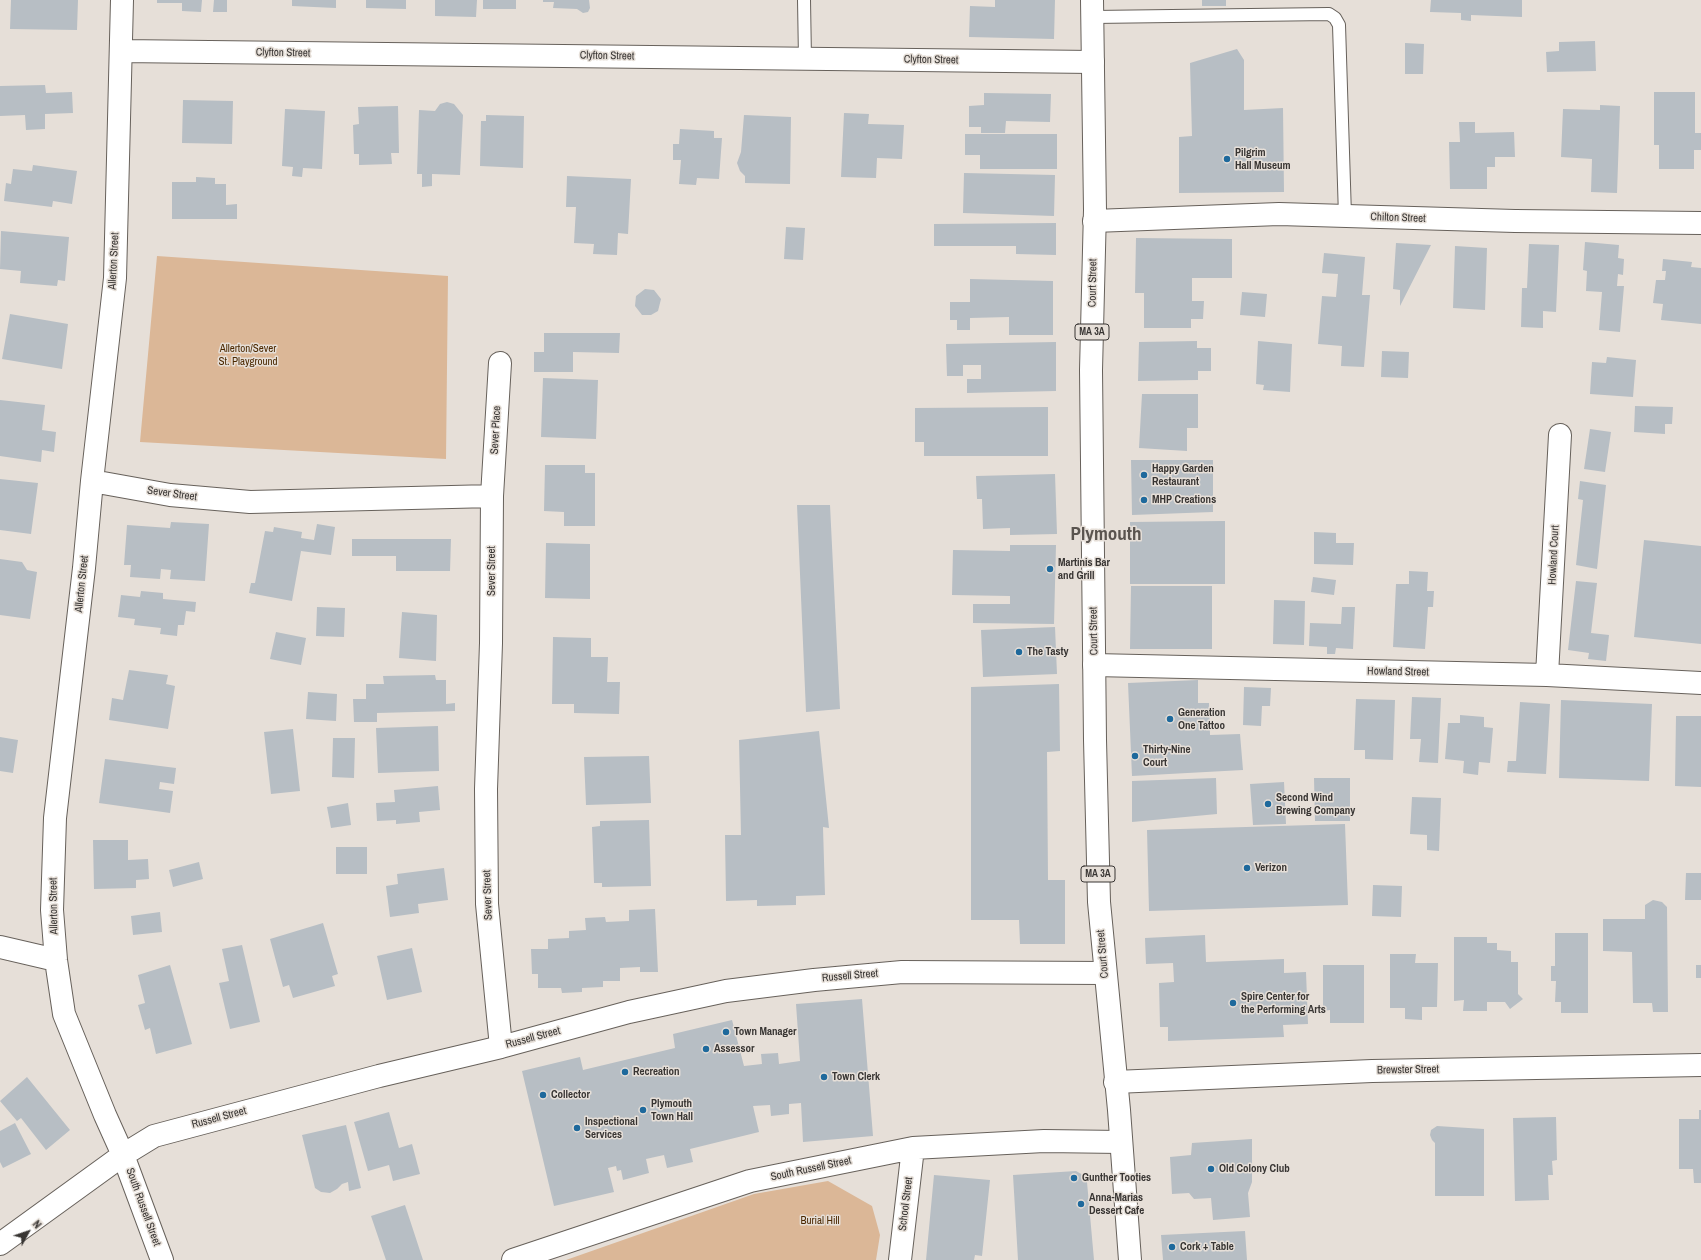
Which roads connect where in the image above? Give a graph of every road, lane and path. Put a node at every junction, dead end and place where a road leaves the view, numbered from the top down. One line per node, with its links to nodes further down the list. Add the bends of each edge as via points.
1 (122, 0): 4 (street, Allerton Street)
2 (804, 0): 5 (lane)
3 (1092, 9): 6 (street, Court Street / MA 3A); 7 (lane, via 1329,14 1335,18 1339,25)
4 (121, 51): 5 (street, Clyfton Street); 12 (street, Allerton Street, via 115,278)
5 (804, 59): 6 (street, Clyfton Street)
6 (1094, 62): 8 (street, Court Street / MA 3A)
7 (1345, 216): 8 (street, Chilton Street, via 1279,214); 9 (street, Chilton Street)
8 (1094, 221): 14 (street, Court Street / MA 3A, via 1091,370)
9 (1701, 223)
10 (500, 363): 13 (street, Sever Place)
11 (1560, 435): 15 (street, Howland Court)
12 (92, 481): 13 (street, Sever Street, via 170,495 250,502); 18 (street, Allerton Street, via 55,818 52,910)
13 (492, 496): 20 (street, Sever Street, via 492,643 486,789 487,904)
14 (1094, 665): 15 (street, Howland Street); 19 (street, Court Street / MA 3A, via 1099,902)
15 (1547, 675): 16 (street, Howland Street)
16 (1701, 683)
17 (0, 947): 18 (street)
18 (56, 960): 25 (street, Allerton Street, via 64,1014)
19 (1105, 972): 20 (street, Russell Street, via 916,970 814,980 726,991 629,1012); 22 (street, Court Street / MA 3A)
20 (501, 1047): 25 (street, Russell Street, via 164,1132)
21 (1701, 1065): 22 (street, Brewster Street, via 1372,1071)
22 (1115, 1082): 23 (street, Court Street / MA 3A)
23 (1121, 1142): 24 (street, South Russell Street, via 1044,1141); 30 (street, Court Street / MA 3A)
24 (913, 1148): 28 (street, South Russell Street, via 750,1181); 29 (street, School Street)
25 (123, 1155): 26 (street, Russell Street); 27 (street, South Russell Street)
26 (0, 1244)
27 (162, 1260)
28 (513, 1260)
29 (900, 1260)
30 (1130, 1260)

